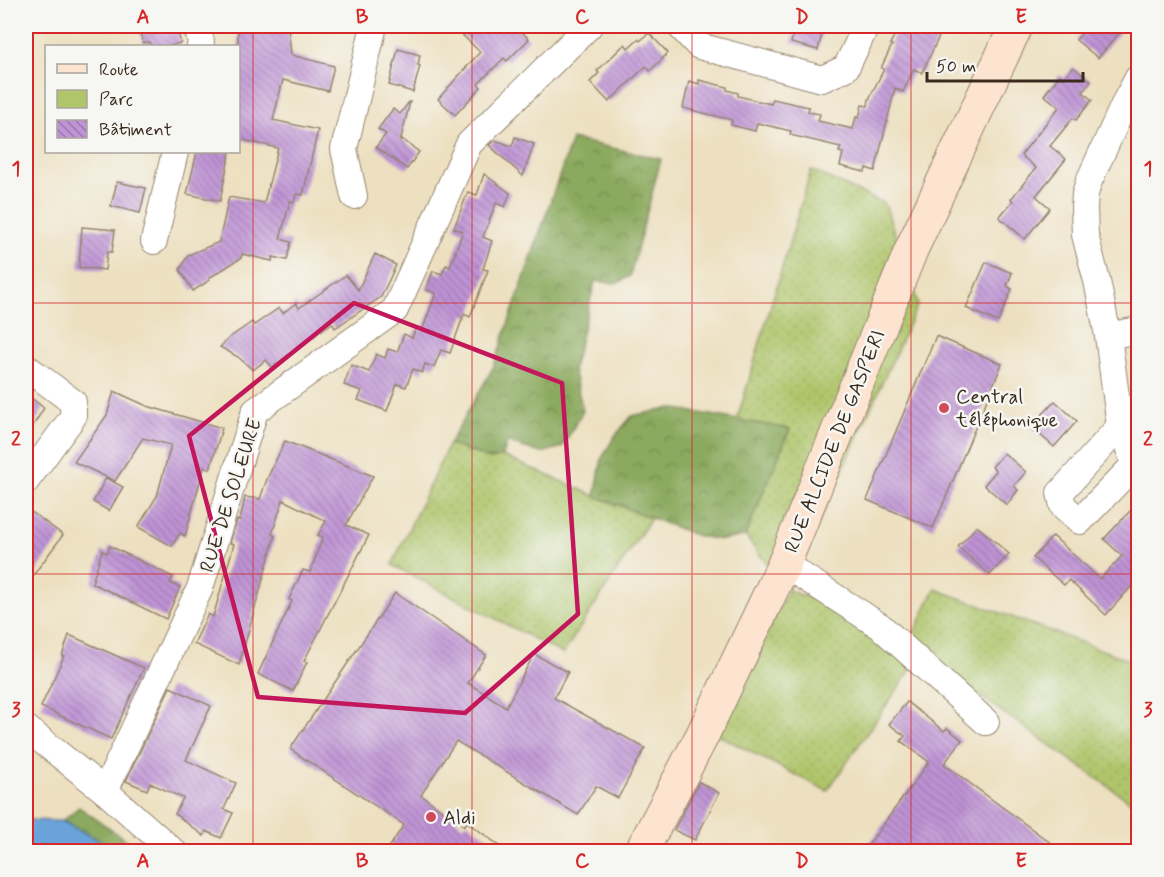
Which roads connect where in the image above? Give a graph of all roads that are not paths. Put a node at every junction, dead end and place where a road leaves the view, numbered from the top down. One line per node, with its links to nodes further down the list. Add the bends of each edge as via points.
1 (196, 26): 7 (street)
2 (374, 26): 10 (street, via 344,149)
3 (680, 26): 4 (street, via 699,46 822,79 846,68)
4 (866, 26)
5 (1016, 26): 18 (main road, RUE ALCIDE DE GASPERI, via 912,248)
6 (583, 27): 21 (street, RUE DE SOLEURE, via 469,144 394,310 255,411 200,588)
7 (200, 45)
8 (1138, 78): 13 (street, via 1085,194 1085,235)
9 (175, 153): 11 (street)
10 (354, 196)
11 (154, 241)
12 (1138, 330): 13 (street)
13 (1108, 336): 15 (street)
14 (26, 367): 17 (street, via 73,402 73,417)
15 (1120, 426): 16 (street); 16 (street, via 1060,493 1063,506 1080,521)
16 (1137, 465)
17 (26, 481)
18 (784, 564): 19 (street, via 880,626); 23 (main road, RUE ALCIDE DE GASPERI, via 702,736)
19 (986, 722)
20 (26, 728): 21 (street)
21 (105, 791): 22 (street)
22 (174, 852)
23 (641, 852)

